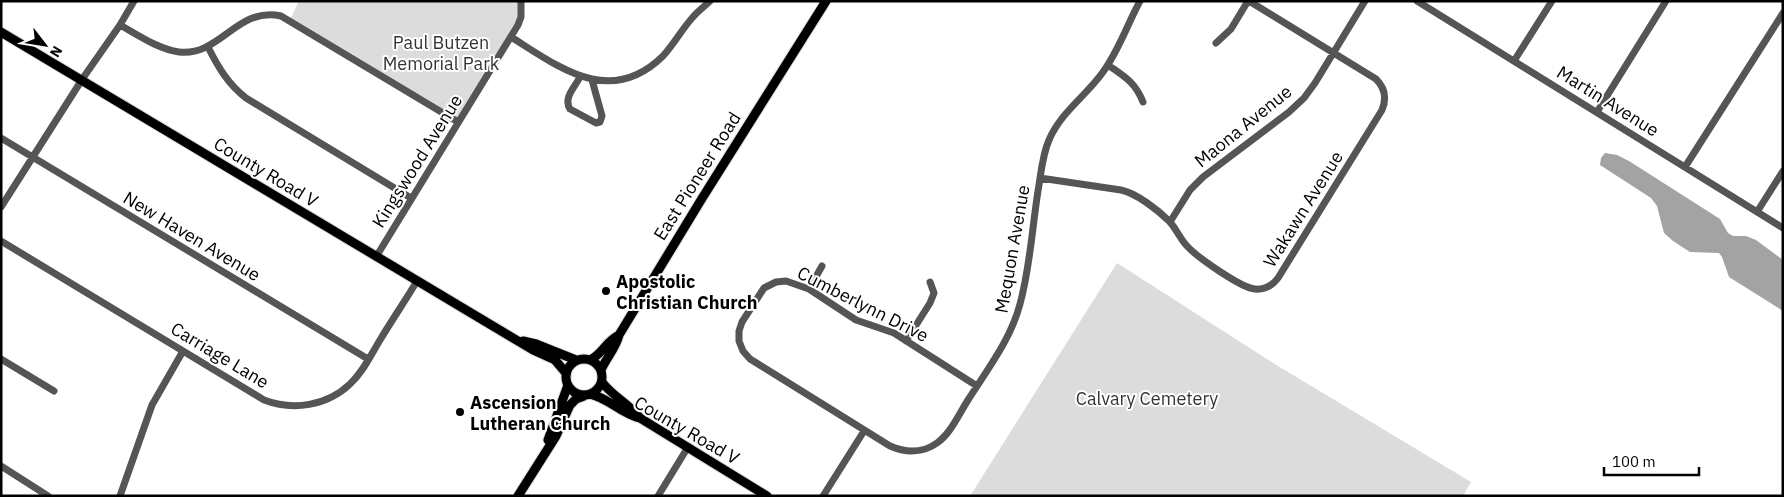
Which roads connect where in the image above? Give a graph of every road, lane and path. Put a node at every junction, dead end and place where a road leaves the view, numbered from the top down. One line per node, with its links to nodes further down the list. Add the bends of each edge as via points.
1 (134, 1): 12 (street)
2 (521, 1): 14 (street, Kingswood Avenue, via 521,17)
3 (710, 1): 22 (street, via 695,14 653,65 622,79)
4 (826, 1): 42 (main road, East Pioneer Road)
5 (1140, 1): 19 (street, Mequon Avenue)
6 (1249, 1): 15 (street, via 1231,30); 17 (street)
7 (1365, 1): 17 (street, Maona Avenue)
8 (1417, 1): 18 (street, Martin Avenue)
9 (1552, 1): 18 (street)
10 (1666, 1): 24 (street)
11 (1783, 13): 28 (street)
12 (120, 25): 16 (street, via 159,46 176,51); 21 (street)
13 (1, 32): 21 (main road, County Road V)
14 (511, 37): 20 (street); 25 (street, Kingswood Avenue)
15 (1216, 43)
16 (208, 47): 25 (street, via 252,17 264,14 281,16); 31 (street, via 222,74 246,98)
17 (1333, 53): 34 (street, Maona Avenue, via 1313,87 1298,104 1203,176); 34 (street, Wakawn Avenue, via 1378,82 1384,92 1384,105 1274,283 1261,289 1245,286 1195,254)
18 (1514, 61): 24 (street, Martin Avenue)
19 (1108, 65): 23 (street, via 1131,81); 30 (street, Mequon Avenue, via 1056,126 1045,150)
20 (580, 77): 22 (street); 22 (street, via 568,97 568,105 596,123 602,116)
21 (81, 80): 27 (street); 37 (main road, County Road V)
22 (592, 80)
23 (1143, 102)
24 (1597, 112): 28 (street, Martin Avenue)
25 (458, 122): 31 (street, Kingswood Avenue)
26 (1, 138): 27 (street, New Haven Avenue)
27 (33, 157): 32 (street); 47 (street, New Haven Avenue)
28 (1685, 167): 33 (street, Martin Avenue)
29 (1783, 171): 33 (street)
30 (1040, 178): 34 (street, Wakawn Avenue, via 1128,192); 54 (street, Mequon Avenue, via 1019,308 1010,333)
31 (411, 198): 37 (street, Kingswood Avenue)
32 (1, 207)
33 (1757, 212): 35 (street, Martin Avenue)
34 (1170, 222)
35 (1783, 228)
36 (1, 241): 45 (street, Carriage Lane)
37 (376, 257): 39 (main road, County Road V)
38 (822, 266): 41 (street)
39 (416, 281): 43 (main road, County Road V); 47 (street, Carriage Lane)
40 (930, 282): 44 (street, via 934,293 930,303)
41 (809, 289): 44 (street, Cumberlynn Drive, via 856,320 885,329); 58 (street, Cumberlynn Drive, via 786,280 766,286 740,326 738,337 741,347 750,359)
42 (619, 335): 49 (main road, East Pioneer Road); 50 (main road)
43 (516, 339): 48 (main road, County Road V); 51 (main road, County Road V, via 555,360)
44 (906, 341): 54 (street, Cumberlynn Drive)
45 (183, 351): 47 (street, Carriage Lane, via 264,400 292,406 323,401 341,392); 63 (street, via 154,400)
46 (1, 359): 55 (street)
47 (368, 359)
48 (576, 360): 49 (main road); 51 (main road)
49 (590, 360): 50 (main road)
50 (601, 370): 52 (main road)
51 (566, 373): 53 (main road)
52 (602, 382): 56 (main road, via 595,392); 57 (main road)
53 (568, 385): 56 (main road, via 575,393); 61 (main road)
54 (977, 386): 58 (street, Mequon Avenue, via 946,434 927,448 899,449)
55 (54, 391)
56 (587, 395): 57 (main road, County Road V, via 602,398); 61 (main road, via 576,399 570,406)
57 (640, 418): 59 (main road, County Road V)
58 (864, 431): 67 (street)
59 (688, 447): 65 (street); 66 (main road, County Road V)
60 (1, 466): 62 (street)
61 (536, 468): 64 (main road)
62 (48, 496)
63 (120, 496)
64 (518, 496)
65 (658, 496)
66 (767, 496)
67 (823, 496)

